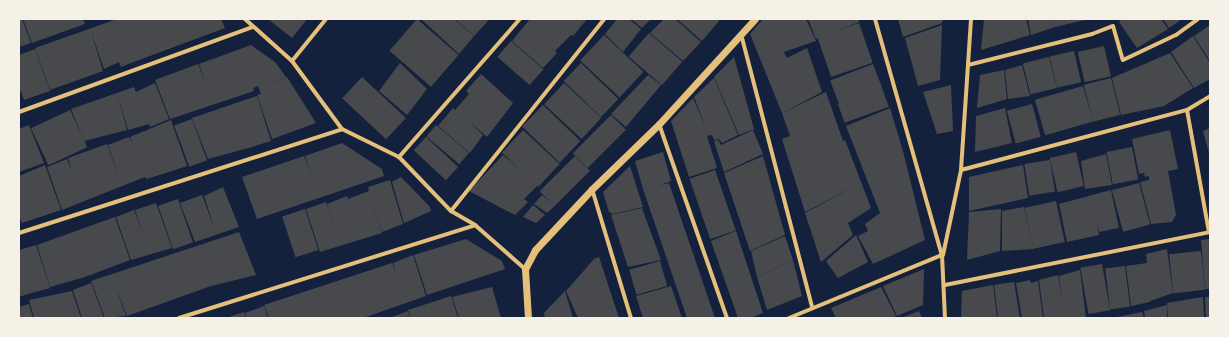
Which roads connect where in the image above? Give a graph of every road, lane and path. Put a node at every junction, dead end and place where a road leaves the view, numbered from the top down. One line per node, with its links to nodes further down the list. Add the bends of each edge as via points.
1 (245, 19): 9 (street)
2 (326, 19): 11 (street)
3 (520, 19): 18 (street)
4 (604, 19): 21 (street)
5 (755, 19): 10 (street)
6 (875, 19): 25 (street)
7 (971, 19): 12 (street)
8 (1198, 19): 12 (street, via 1176,35 1124,60 1113,26 1092,34)
9 (253, 27): 11 (street); 15 (street)
10 (741, 34): 16 (street); 28 (street)
11 (292, 61): 17 (street)
12 (968, 65): 19 (street)
13 (1210, 96): 14 (street)
14 (1187, 110): 19 (street); 23 (street)
15 (19, 112)
16 (659, 124): 20 (street); 32 (street)
17 (342, 129): 18 (street); 24 (street)
18 (400, 157): 21 (street)
19 (961, 170): 25 (street)
20 (592, 189): 26 (street, via 535,250); 31 (street)
21 (451, 211): 22 (street)
22 (476, 225): 26 (street); 29 (street)
23 (1210, 232): 27 (street)
24 (19, 233)
25 (942, 255): 27 (street); 28 (street)
26 (525, 269): 30 (street)
27 (945, 285): 34 (street)
28 (812, 307): 33 (street)
29 (179, 318)
30 (528, 318)
31 (631, 318)
32 (727, 318)
33 (789, 318)
34 (945, 318)

